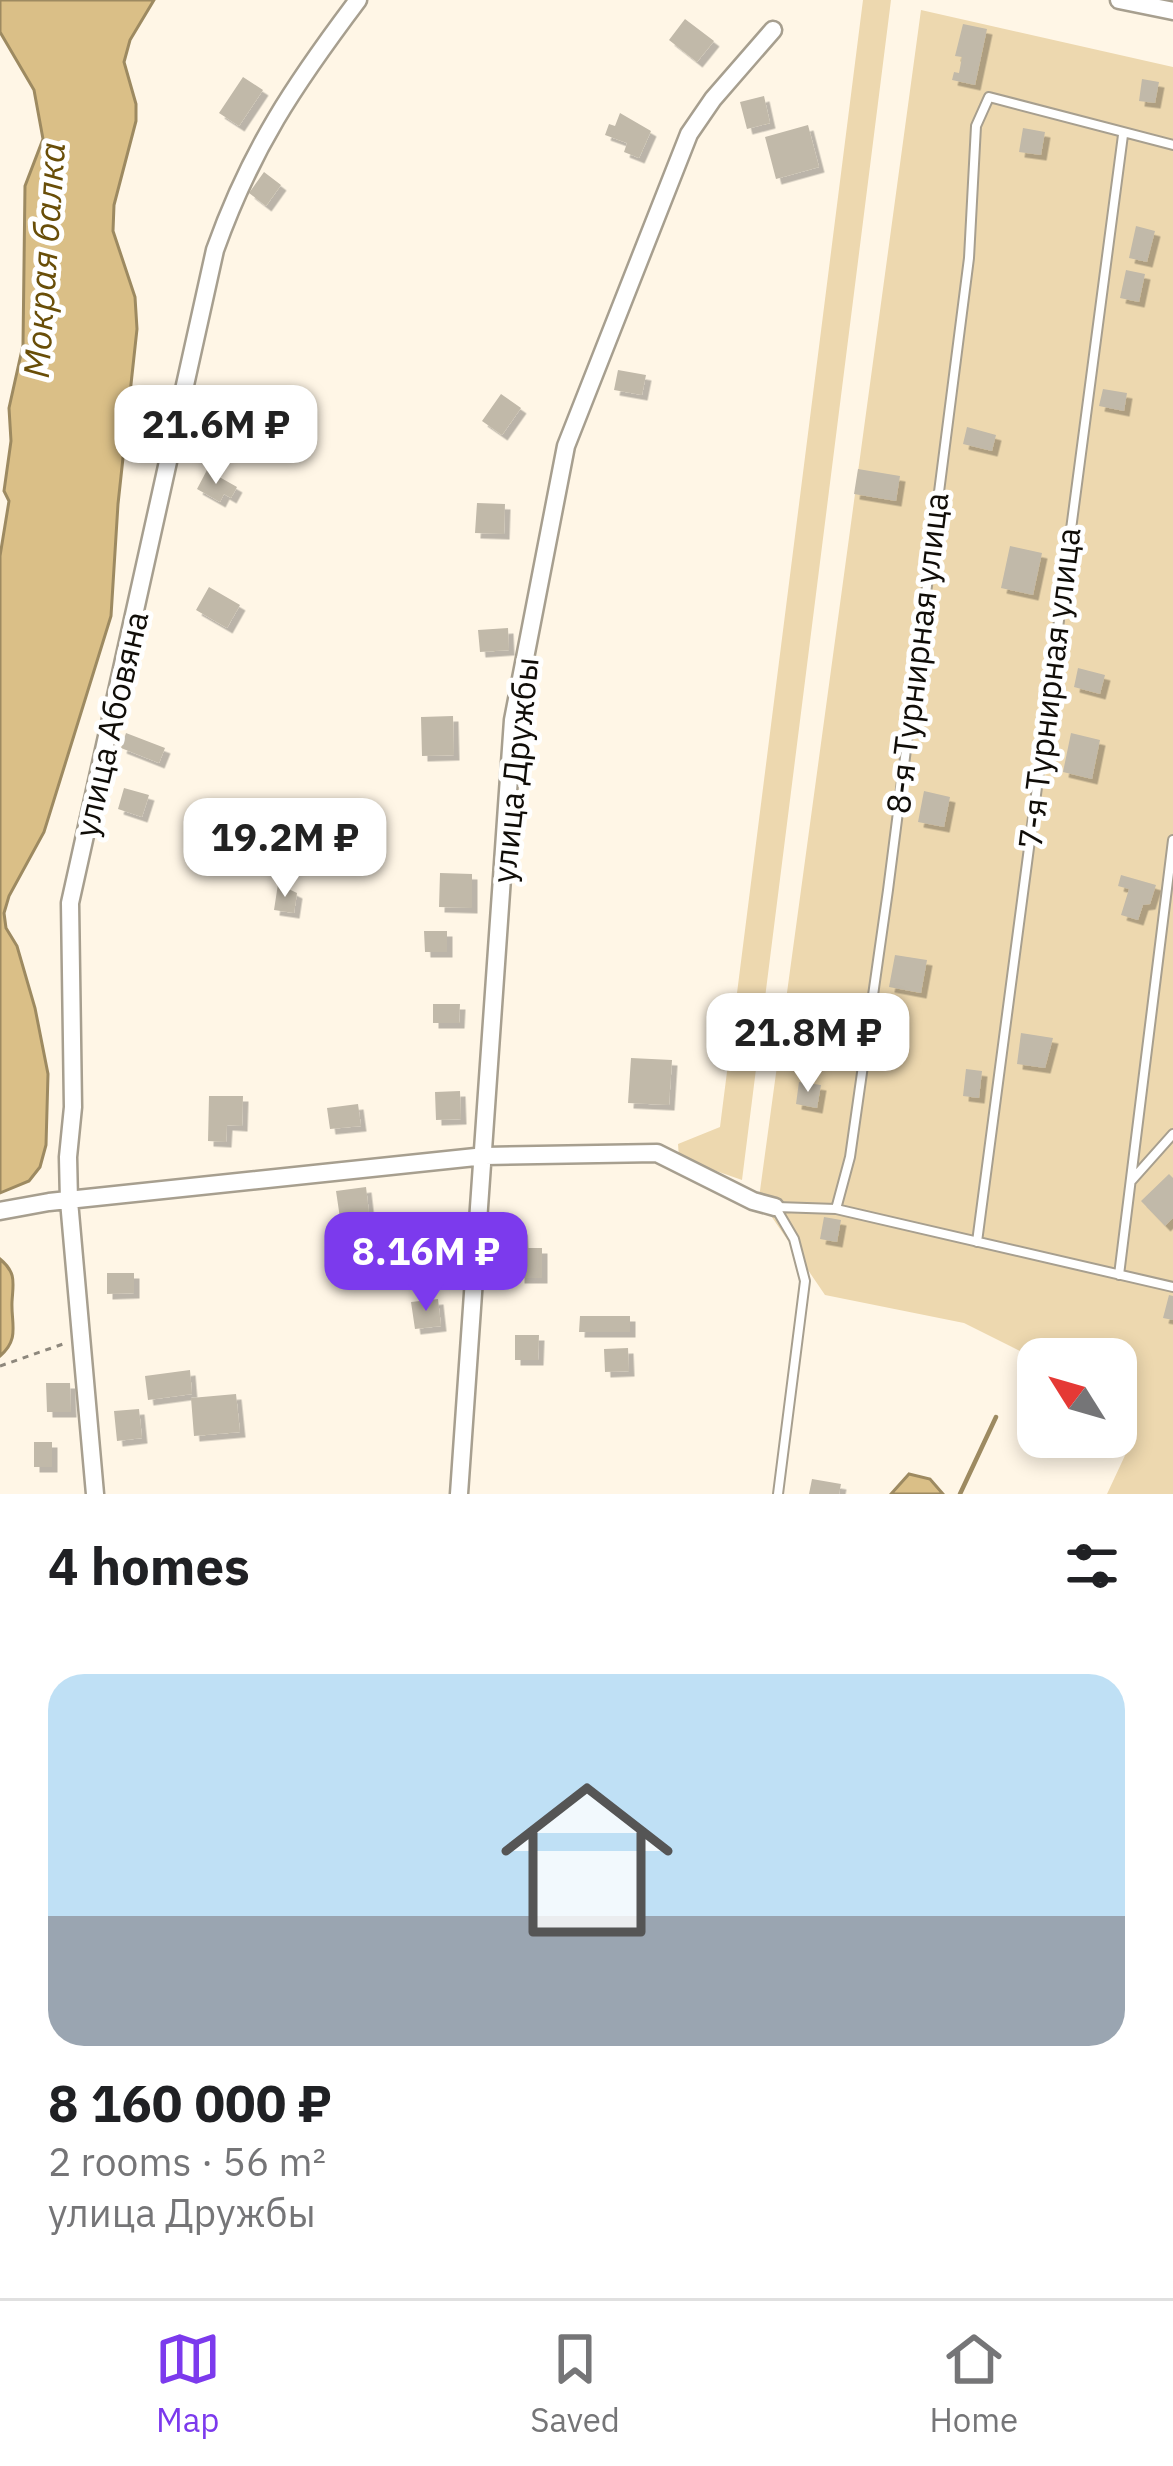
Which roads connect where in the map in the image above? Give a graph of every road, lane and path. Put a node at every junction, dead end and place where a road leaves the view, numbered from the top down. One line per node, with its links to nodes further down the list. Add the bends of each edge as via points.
1 (358, 0): 11 (street, улица Абовяна, via 258,145 215,250 70,903)
2 (1119, 0): 3 (street)
3 (1173, 11)
4 (773, 30): 9 (street, улица Дружбы, via 688,134 566,446 513,720)
5 (1123, 135): 6 (lane); 13 (lane, 8-я Турнирная улица, via 989,97 976,125 970,258 888,890); 15 (lane, 7-я Турнирная улица)
6 (1173, 145)
7 (1173, 840): 10 (lane)
8 (1173, 1134): 10 (lane)
9 (485, 1156): 11 (street); 12 (street, via 657,1153); 21 (street, улица Дружбы)
10 (1131, 1182): 16 (lane)
11 (69, 1201): 14 (street); 18 (street, улица Абовяна)
12 (775, 1207): 13 (lane); 22 (lane, via 805,1281)
13 (836, 1209): 15 (lane)
14 (0, 1211)
15 (977, 1242): 16 (lane)
16 (1119, 1275): 17 (lane)
17 (1173, 1287)
18 (82, 1334): 19 (path); 20 (street, улица Абовяна)
19 (0, 1366)
20 (95, 1494)
21 (459, 1494)
22 (778, 1494)

